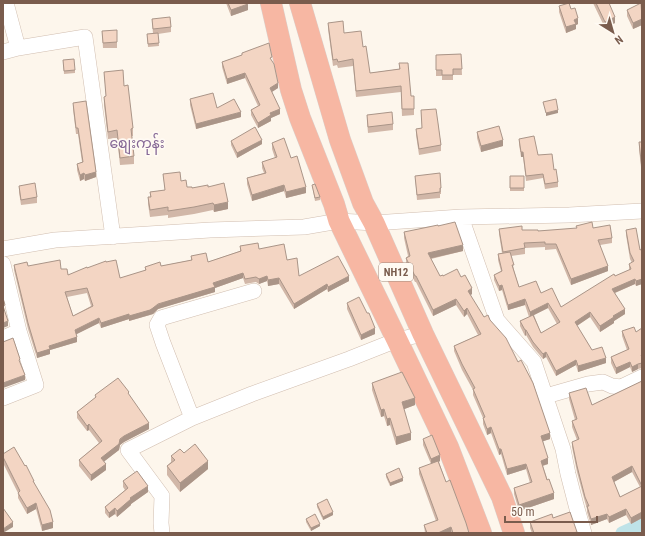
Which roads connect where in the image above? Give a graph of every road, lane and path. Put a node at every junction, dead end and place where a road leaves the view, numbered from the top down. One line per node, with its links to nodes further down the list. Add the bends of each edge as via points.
1 (6, 3): 4 (street)
2 (271, 3): 8 (highway, NH12, via 291,90)
3 (300, 3): 9 (highway, NH12, via 340,140 363,203)
4 (18, 48): 5 (street); 10 (street, via 85,38)
5 (3, 52)
6 (642, 211): 7 (street)
7 (461, 217): 9 (street); 19 (street, via 497,320 534,362)
8 (340, 221): 9 (street); 10 (street, via 304,227); 17 (highway, NH12)
9 (374, 223): 15 (highway, NH12)
10 (113, 237): 11 (street, via 55,240)
11 (3, 249)
12 (3, 264): 14 (street)
13 (254, 291): 21 (street, via 161,318 157,325)
14 (18, 331): 16 (street); 20 (street, via 36,385)
15 (423, 334): 17 (street); 24 (highway, NH12, via 502,497)
16 (3, 338)
17 (398, 340): 21 (street); 23 (highway, NH12, via 448,447)
18 (642, 377): 19 (street, via 621,387 603,382)
19 (546, 396): 25 (street, via 563,449)
20 (3, 398)
21 (192, 418): 22 (street, via 128,450 162,496)
22 (162, 533)
23 (481, 533)
24 (514, 533)
25 (584, 533)

